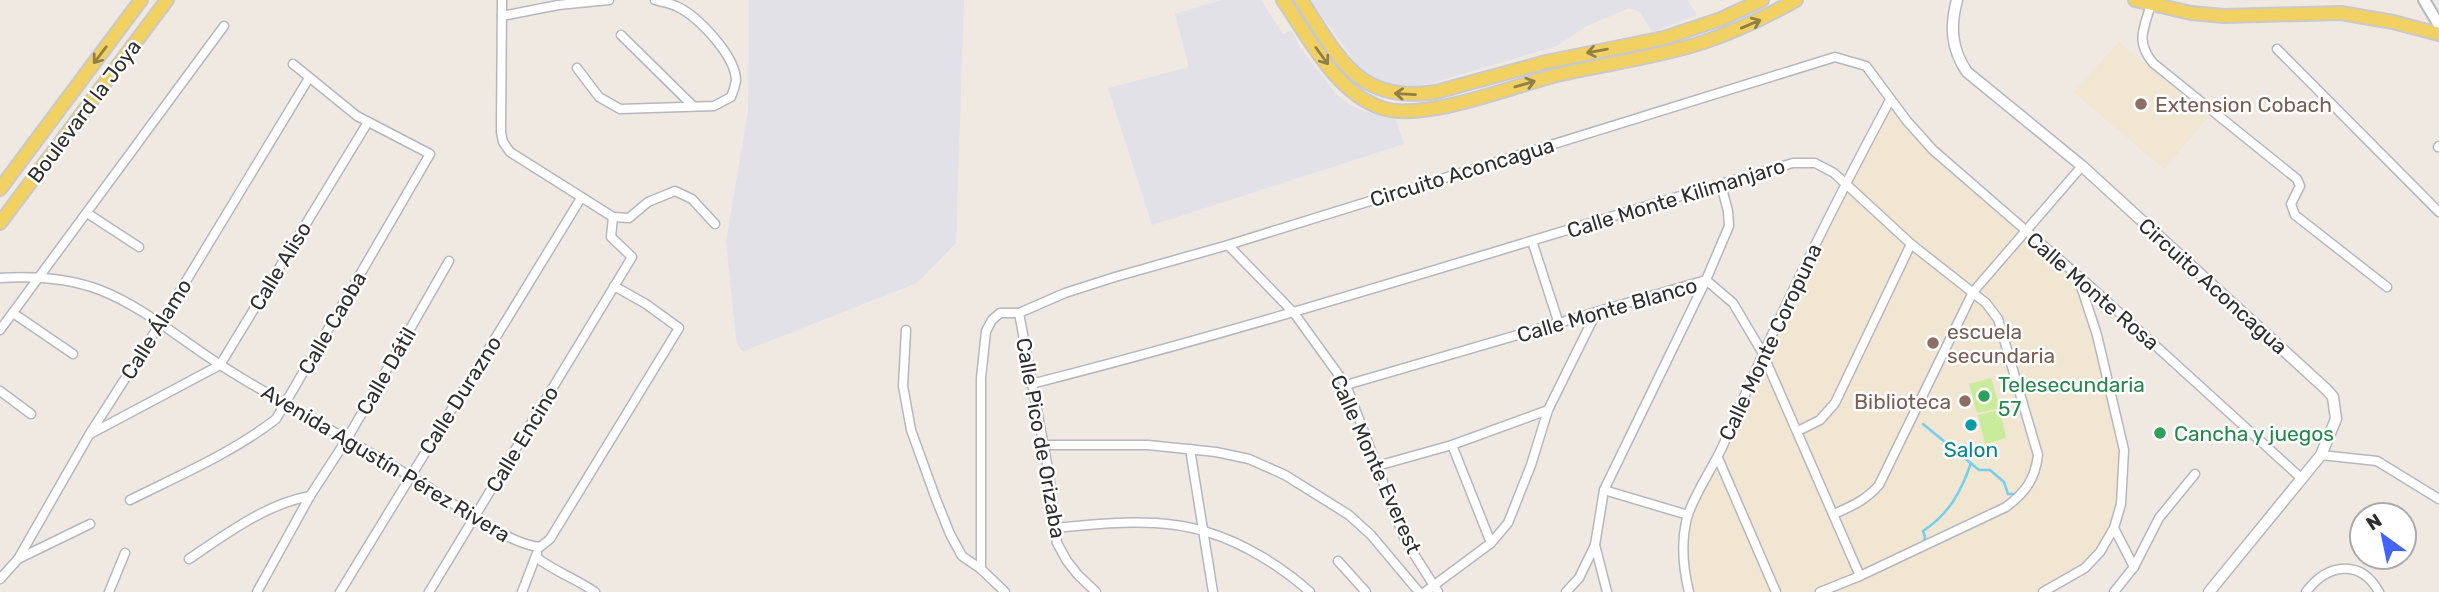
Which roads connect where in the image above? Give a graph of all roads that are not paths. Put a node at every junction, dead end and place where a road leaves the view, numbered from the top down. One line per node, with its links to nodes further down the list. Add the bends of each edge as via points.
1 (141, 0): 29 (main road, Boulevard la Joya, one-way to 29)
2 (167, 0): 34 (main road, Boulevard la Joya)
3 (502, 0): 14 (street)
4 (609, 0): 14 (street)
5 (655, 0): 24 (street, via 678,6 702,24 721,45 734,70 731,97 714,106)
6 (1283, 0): 9 (main road, one-way to 9, via 1333,72 1360,98 1383,109 1408,111 1670,52 1759,21)
7 (1301, 0): 8 (main road, one-way to 7, via 1664,38 1412,95 1393,93 1359,78 1343,63)
8 (1762, 0)
9 (1796, 0)
10 (1957, 0): 26 (street, Circuito Aconcagua, via 1953,40 1967,72)
11 (2134, 0): 13 (main road)
12 (2424, 0): 15 (main road)
13 (2151, 4): 17 (main road, via 2224,16 2342,13); 47 (street, via 2141,41 2153,64 2297,179 2300,186 2291,204 2295,215)
14 (502, 16): 30 (street, via 503,142 510,152)
15 (2439, 25)
16 (224, 26): 32 (street)
17 (2439, 34)
18 (621, 35): 24 (street)
19 (2277, 49): 31 (street)
20 (293, 64): 22 (street)
21 (577, 68): 24 (street, via 599,97 620,109)
22 (309, 78): 25 (street); 53 (street, Calle Álamo)
23 (1890, 100): 27 (street, Calle Monte Coropuna); 36 (street, Calle Monte Rosa, via 1933,150); 39 (street, Circuito Aconcagua, via 1866,65 1835,57)
24 (693, 106)
25 (368, 122): 59 (street, Calle Aliso); 63 (street, Calle Caoba, via 430,154)
26 (2082, 166): 36 (street); 72 (street, Circuito Aconcagua, via 2333,397 2336,419)
27 (1846, 183): 28 (street, Calle Monte Kilimanjaro, via 1824,166 1803,162); 38 (street, Calle Monte Kilimanjaro); 57 (street, Calle Monte Coropuna)
28 (1721, 185): 37 (street, Calle Monte Kilimanjaro); 45 (street, via 1728,226)
29 (0, 188)
30 (581, 198): 33 (street); 76 (street, Calle Durazno)
31 (2439, 212)
32 (87, 213): 40 (street); 44 (street)
33 (613, 217): 35 (street, via 629,218 648,202 675,191 692,199); 46 (street, Calle Encino, via 611,237 632,257)
34 (0, 223)
35 (715, 224)
36 (2025, 232): 42 (street, Calle Monte Rosa); 48 (street)
37 (1532, 241): 51 (street, Calle Monte Kilimanjaro); 54 (street)
38 (1910, 244): 48 (street, Calle Monte Kilimanjaro); 66 (street, via 1835,403 1819,420)
39 (1228, 245): 50 (street, Circuito Aconcagua, via 1065,293); 51 (street, Calle Monte Everest)
40 (139, 247)
41 (449, 261): 68 (street, Calle Dátil)
42 (2078, 276): 77 (street, Calle Monte Rosa); 87 (street, via 2124,450 2121,504)
43 (0, 278): 44 (street, Avenida Agustín Pérez Rivera)
44 (40, 278): 49 (street); 53 (street, Avenida Agustín Pérez Rivera, via 100,290)
45 (1706, 281): 52 (street, Calle Monte Blanco); 57 (street, Calle Monte Blanco, via 1733,303); 78 (street)
46 (614, 286): 84 (street, Calle Encino); 91 (street, via 679,328 550,539)
47 (2387, 287)
48 (1973, 292): 82 (street, via 1879,485 1870,496); 99 (street, Calle Monte Kilimanjaro, via 1998,319 2038,455 2031,484 2007,507)
49 (13, 313): 55 (street); 58 (street)
50 (1019, 313): 60 (street, Calle Pico de Orizaba); 98 (street, Circuito Aconcagua, via 1000,313 986,331 981,378)
51 (1294, 313): 60 (street, Calle Monte Kilimanjaro); 61 (street, Calle Monte Everest)
52 (1596, 313): 54 (street, Calle Monte Blanco); 64 (street)
53 (160, 324): 59 (street, Avenida Agustín Pérez Rivera); 67 (street, Calle Álamo)
54 (1559, 324): 61 (street, Calle Monte Blanco)
55 (0, 330)
56 (906, 330): 98 (street, via 903,386 911,430 950,534 962,556)
57 (1762, 352): 66 (street, Calle Monte Blanco); 73 (street, Calle Monte Coropuna)
58 (73, 354)
59 (220, 365): 63 (street, Avenida Agustín Pérez Rivera); 67 (street)
60 (1031, 384): 69 (street, Calle Pico de Orizaba)
61 (1346, 385): 74 (street, Calle Monte Everest)
62 (0, 391): 65 (street)
63 (285, 403): 68 (street, Avenida Agustín Pérez Rivera); 81 (street, Calle Caoba, via 276,419 255,435)
64 (1548, 410): 70 (street); 89 (street, via 1515,509)
65 (30, 414)
66 (1798, 431): 82 (street, Calle Monte Blanco)
67 (89, 435): 94 (street, Calle Álamo)
68 (347, 439): 76 (street, Avenida Agustín Pérez Rivera); 79 (street, Calle Dátil)
69 (1043, 445): 71 (street); 86 (street, Calle Pico de Orizaba)
70 (1452, 446): 74 (street); 89 (street)
71 (1190, 449): 88 (street); 113 (street, via 1249,459 1313,492 1371,535)
72 (2321, 455): 77 (street, Circuito Aconcagua); 80 (street, via 2377,461)
73 (1718, 458): 83 (street, Calle Monte Coropuna); 118 (street)
74 (1377, 466): 101 (street, Calle Monte Everest, via 1405,540)
75 (2195, 474): 97 (street, via 2159,518)
76 (410, 476): 84 (street, Avenida Agustín Pérez Rivera); 104 (street, Calle Durazno)
77 (2301, 478): 122 (street, Circuito Aconcagua)
78 (1604, 490): 83 (street); 90 (street)
79 (310, 496): 95 (street, via 255,518); 102 (street, Calle Dátil)
80 (2439, 499)
81 (130, 500)
82 (1834, 514): 99 (street, Calle Monte Blanco)
83 (1688, 515): 117 (street, Calle Monte Coropuna, via 1683,560)
84 (475, 516): 91 (street, Avenida Agustín Pérez Rivera, via 525,545); 105 (street, Calle Encino)
85 (90, 524): 94 (street)
86 (1055, 528): 88 (street, via 1122,524); 109 (street, Calle Pico de Orizaba, via 1067,561)
87 (2114, 528): 97 (street); 120 (street, via 2085,568)
88 (1203, 531): 110 (street); 111 (street, via 1275,566)
89 (1491, 543): 101 (street)
90 (1595, 545): 115 (street, via 1579,578); 116 (street)
91 (540, 547): 93 (street)
92 (125, 553): 103 (street)
93 (536, 557): 106 (street); 107 (street)
94 (18, 559): 100 (street, Calle Álamo)
95 (189, 559)
96 (1338, 561): 112 (street)
97 (2134, 567): 121 (street)
98 (981, 569): 108 (street)
99 (1860, 576): 119 (street, Calle Monte Kilimanjaro)
100 (0, 579)
101 (1436, 589): 114 (street)
102 (260, 591)
103 (109, 592)
104 (340, 592)
105 (429, 592)
106 (522, 592)
107 (595, 592)
108 (1005, 592)
109 (1096, 592)
110 (1213, 592)
111 (1310, 592)
112 (1366, 592)
113 (1419, 592)
114 (1425, 592)
115 (1566, 592)
116 (1607, 592)
117 (1689, 592)
118 (1776, 592)
119 (1820, 592)
120 (2043, 592)
121 (2114, 592)
122 (2209, 592)
123 (2306, 592): 124 (street, via 2326,573 2340,569 2363,573)
124 (2379, 592)

